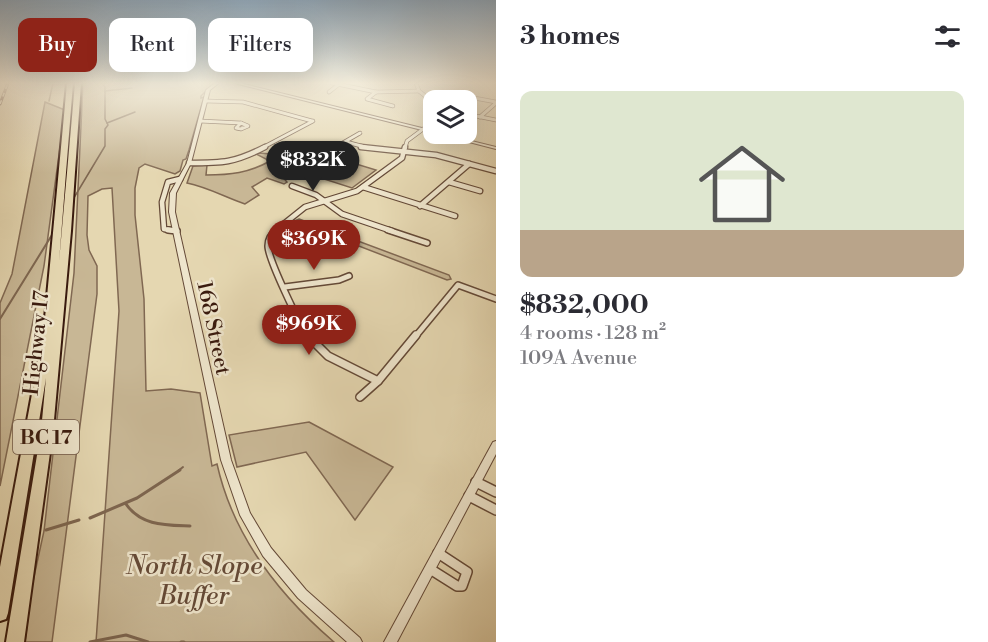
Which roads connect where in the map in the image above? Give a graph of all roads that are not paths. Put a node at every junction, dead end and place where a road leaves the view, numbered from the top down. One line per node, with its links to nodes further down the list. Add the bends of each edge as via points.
1 (73, 112): 30 (highway, Highway 17 / BC 17); 30 (highway, Highway 17 / BC 17)
2 (203, 113): 9 (street, 168 Street)
3 (283, 113): 18 (street, via 313,121 240,160)
4 (358, 113): 11 (street)
5 (485, 113): 7 (street)
6 (477, 116): 7 (street)
7 (480, 117): 8 (street)
8 (496, 120)
9 (200, 122): 10 (street); 18 (street, 168 Street)
10 (242, 123)
11 (423, 129): 16 (street, via 407,141)
12 (360, 133): 13 (street)
13 (346, 142): 16 (street); 17 (street)
14 (477, 143): 15 (street)
15 (496, 148)
16 (405, 151): 19 (street); 24 (street)
17 (315, 160)
18 (189, 163): 21 (street, 168 Street)
19 (469, 164): 20 (street); 22 (street)
20 (496, 171)
21 (180, 179): 29 (street, 168 Street, via 173,193); 29 (street, 168 Street, via 168,182 162,202 164,229)
22 (448, 182): 25 (street); 27 (street)
23 (292, 186): 26 (street)
24 (363, 188): 26 (street); 27 (street)
25 (480, 190)
26 (325, 201): 31 (street, via 342,214); 33 (street, via 305,207 270,236 268,248)
27 (420, 206): 28 (street)
28 (455, 216)
29 (177, 231): 46 (street, 168 Street, via 235,490 254,531 282,572)
30 (62, 232): 44 (highway, Highway 17 / BC 17); 45 (highway, Highway 17 / BC 17, via 47,431)
31 (427, 243)
32 (349, 276): 33 (street)
33 (285, 287): 35 (street, via 314,344 329,357)
34 (496, 299): 35 (street, via 458,285)
35 (378, 381): 36 (street)
36 (360, 397)
37 (496, 445): 38 (street)
38 (476, 482): 39 (street); 40 (street)
39 (496, 492)
40 (469, 496): 41 (street); 42 (street)
41 (496, 510)
42 (438, 553): 43 (street); 43 (street, via 467,572 462,586)
43 (430, 569): 47 (street)
44 (0, 613)
45 (15, 642)
46 (356, 642)
47 (390, 642)

